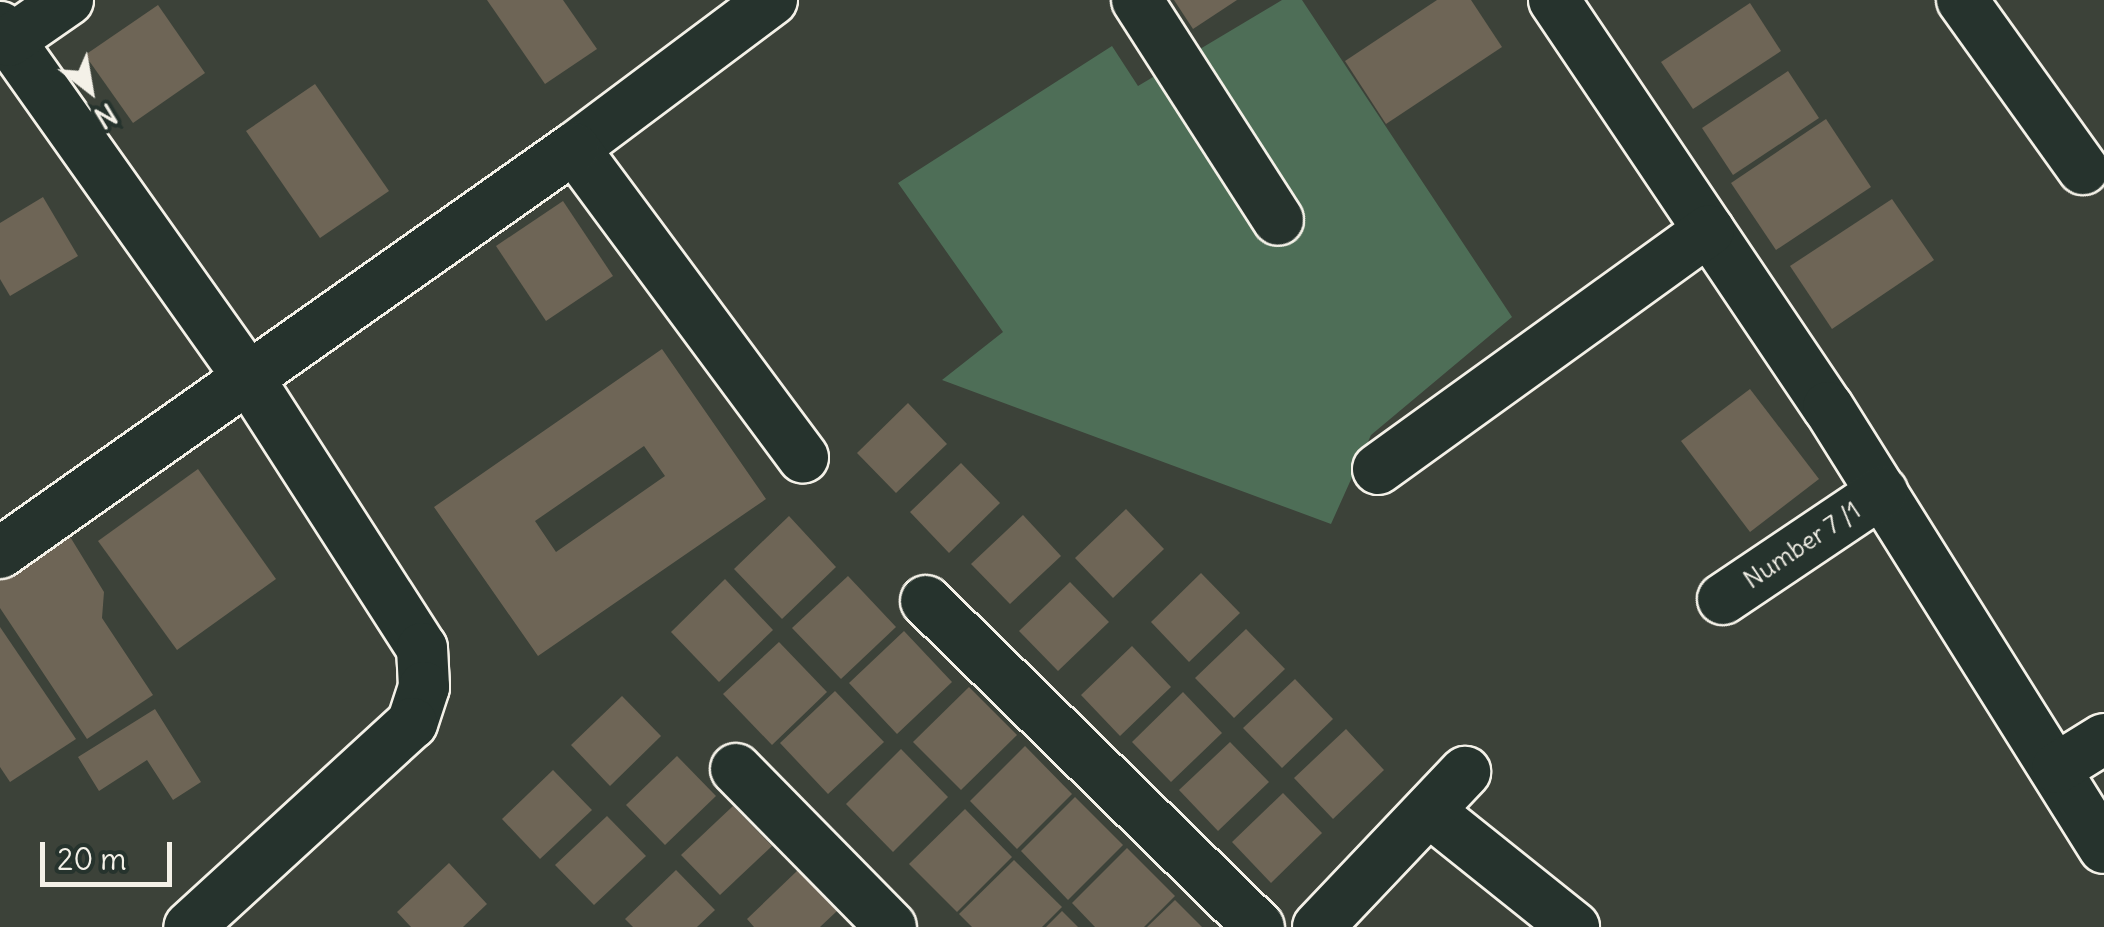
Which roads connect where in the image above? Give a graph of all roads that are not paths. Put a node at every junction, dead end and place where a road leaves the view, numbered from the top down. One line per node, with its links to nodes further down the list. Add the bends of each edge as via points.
1 (68, 0): 6 (street)
2 (772, 0): 7 (street)
3 (1137, 0): 9 (street)
4 (1554, 0): 10 (street)
5 (1962, 0): 8 (street)
6 (5, 34): 11 (street)
7 (574, 148): 11 (street); 12 (street)
8 (2083, 169)
9 (1278, 220)
10 (1709, 230): 13 (street); 14 (street)
11 (250, 382): 15 (street); 24 (street, via 422,648 424,688 412,722)
12 (803, 458)
13 (1378, 470)
14 (1882, 492): 16 (street, Number 7 /1); 19 (street)
15 (0, 552)
16 (1723, 599)
17 (926, 601): 26 (street)
18 (2104, 739): 19 (street)
19 (2056, 768): 23 (street)
20 (736, 769): 25 (street)
21 (1466, 772): 22 (street)
22 (1429, 811): 27 (street); 28 (street)
23 (2104, 848)
24 (189, 927)
25 (891, 927)
26 (1260, 927)
27 (1318, 927)
28 (1574, 927)

